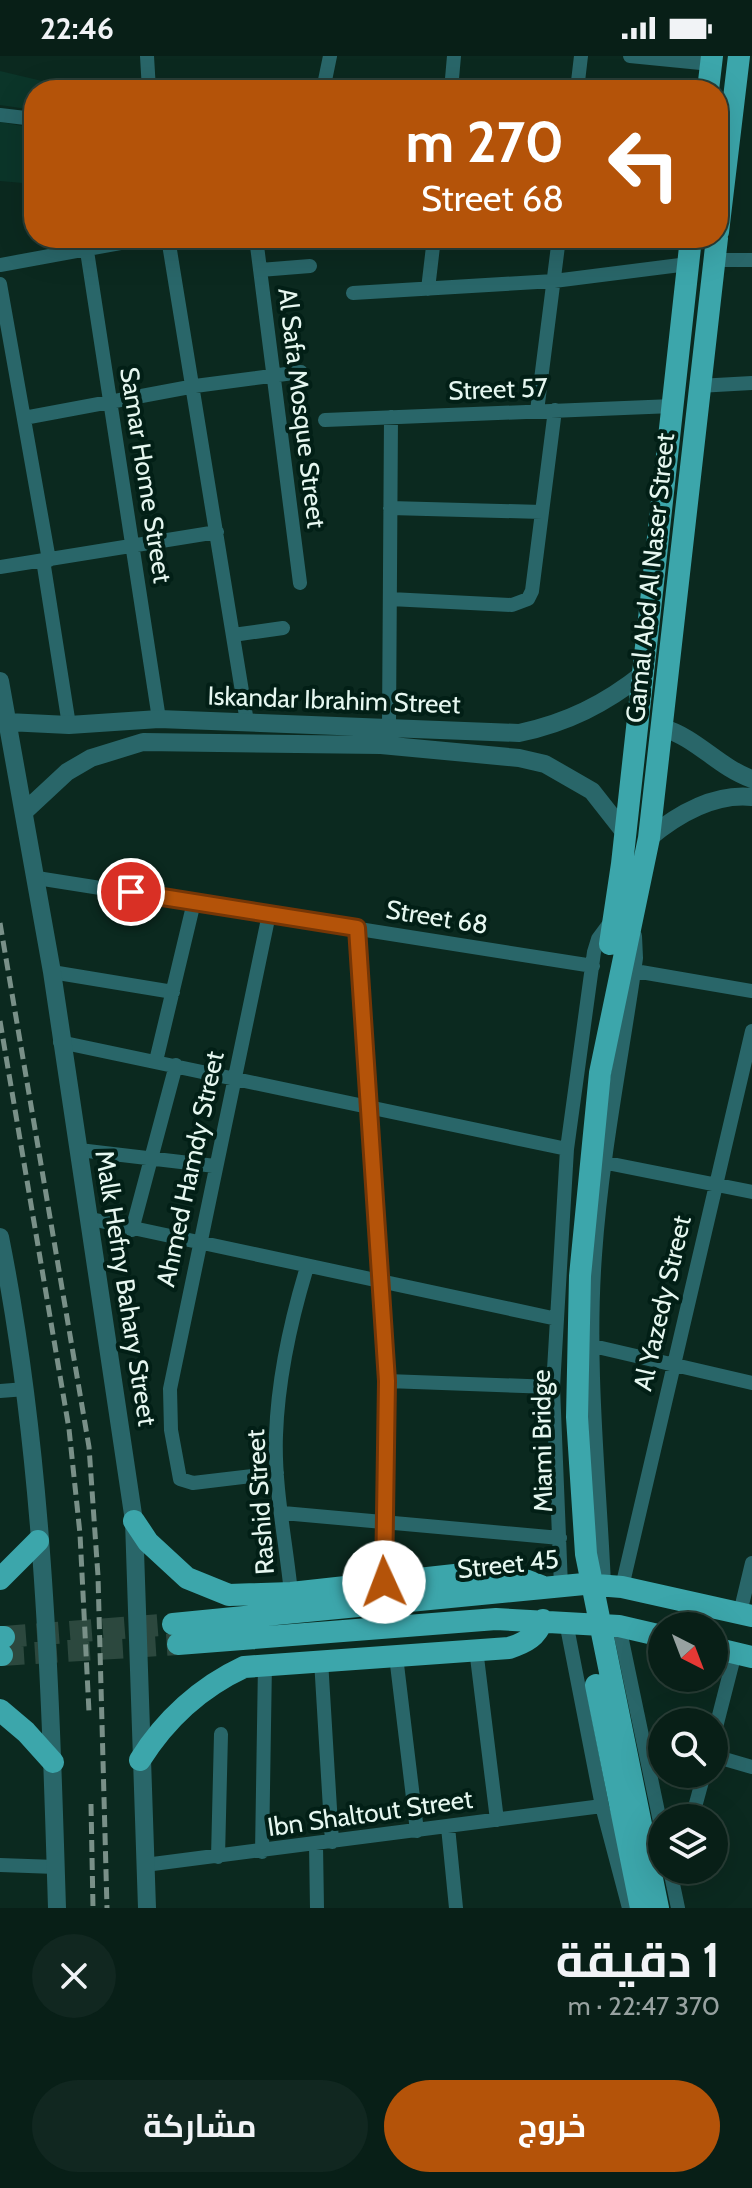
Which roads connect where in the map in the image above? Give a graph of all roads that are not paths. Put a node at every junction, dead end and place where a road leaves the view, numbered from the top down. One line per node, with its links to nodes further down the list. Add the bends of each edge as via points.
1 (147, 56): 8 (street)
2 (330, 56): 9 (street)
3 (454, 56): 10 (street)
4 (581, 56): 11 (street)
5 (630, 56): 6 (street)
6 (711, 60): 12 (main road)
7 (743, 70): 15 (main road, Gamal Abd Al Naser Street)
8 (148, 80)
9 (325, 80)
10 (452, 80)
11 (578, 80)
12 (709, 80)
13 (0, 115): 14 (street)
14 (24, 118)
15 (728, 170)
16 (70, 248): 27 (street)
17 (87, 248): 39 (street, Samar Home Street)
18 (170, 248): 37 (street)
19 (257, 248): 29 (street, Al Safa Mosque Street)
20 (433, 248): 32 (street)
21 (558, 248): 30 (street)
22 (690, 248): 26 (main road, Gamal Abd Al Naser Street)
23 (716, 248): 38 (main road, Gamal Abd Al Naser Street)
24 (727, 248): 25 (street)
25 (752, 260)
26 (688, 264): 30 (street); 40 (main road, Gamal Abd Al Naser Street)
27 (0, 265)
28 (310, 266): 29 (street)
29 (260, 270): 35 (street, Al Safa Mosque Street)
30 (554, 281): 32 (street); 42 (street)
31 (0, 284): 44 (street)
32 (428, 289): 33 (street)
33 (353, 293)
34 (301, 372): 35 (street)
35 (274, 376): 37 (street); 52 (street, Al Safa Mosque Street)
36 (752, 383): 38 (street)
37 (195, 386): 39 (street); 48 (street)
38 (698, 386): 64 (main road, Gamal Abd Al Naser Street)
39 (110, 402): 44 (street); 49 (street, Samar Home Street)
40 (673, 406): 41 (street, Street 57); 56 (main road, Gamal Abd Al Naser Street)
41 (555, 410): 42 (street, Street 57); 47 (street)
42 (537, 411): 43 (street, Street 57)
43 (391, 417): 45 (street, Street 57); 46 (street)
44 (24, 418): 50 (street)
45 (325, 420)
46 (390, 508): 47 (street); 53 (street)
47 (542, 512): 53 (street, via 532,591 521,605)
48 (217, 532): 49 (street); 55 (street)
49 (132, 546): 50 (street); 58 (street, Samar Home Street)
50 (46, 560): 51 (street); 62 (street)
51 (0, 567)
52 (300, 583)
53 (390, 599): 63 (street)
54 (283, 628): 55 (street)
55 (233, 635): 61 (street)
56 (644, 673): 63 (street, Iskandar Ibrahim Street, via 598,706 519,733); 69 (main road, Gamal Abd Al Naser Street)
57 (0, 681): 60 (street, Malk Hefny Bahary Street)
58 (159, 719): 59 (street, Iskandar Ibrahim Street); 61 (street, Iskandar Ibrahim Street)
59 (140, 720): 62 (street, Iskandar Ibrahim Street); 65 (street)
60 (7, 722): 62 (street, Iskandar Ibrahim Street); 68 (street, Malk Hefny Bahary Street)
61 (247, 722): 63 (street, Iskandar Ibrahim Street)
62 (69, 725)
63 (389, 726)
64 (663, 728): 66 (street, via 684,735 724,767); 70 (main road, Gamal Abd Al Naser Street)
65 (143, 742): 68 (street, Iskandar Ibrahim Street, via 91,758 67,772); 69 (street, Iskandar Ibrahim Street, via 381,745 519,758 570,775 601,800)
66 (752, 779)
67 (752, 797): 70 (street, via 693,808)
68 (24, 812): 71 (street, Malk Hefny Bahary Street)
69 (625, 833): 74 (main road, Gamal Abd Al Naser Street)
70 (649, 838): 74 (main road, Gamal Abd Al Naser Street)
71 (37, 878): 72 (street, Street 68); 77 (street, Malk Hefny Bahary Street)
72 (194, 902): 73 (street, Street 68); 79 (street)
73 (269, 914): 75 (street, Street 68); 84 (street, Ahmed Hamdy Street)
74 (622, 919): 76 (main road, Gamal Abd Al Naser Street)
75 (357, 928): 76 (street, Street 68); 85 (street)
76 (613, 970): 78 (street, Street 68); 86 (street, Gamal Abd Al Naser Street); 89 (street, Gamal Abd Al Naser Street); 155 (main road, Miami Bridge, via 589,1071 572,1221 566,1418 578,1595); 156 (main road, Miami Bridge, via 582,1222 577,1417 592,1595)
77 (52, 972): 79 (street); 81 (street, Malk Hefny Bahary Street)
78 (752, 991)
79 (173, 992): 82 (street)
80 (752, 1031): 91 (street, Al Yazedy Street)
81 (60, 1042): 82 (street); 87 (street, Malk Hefny Bahary Street)
82 (156, 1061): 83 (street)
83 (176, 1065): 84 (street); 88 (street)
84 (234, 1077): 85 (street); 90 (street, Ahmed Hamdy Street)
85 (369, 1107): 86 (street); 98 (street)
86 (567, 1149): 100 (street, Gamal Abd Al Naser Street)
87 (79, 1150): 88 (street); 93 (street, Malk Hefny Bahary Street)
88 (151, 1158): 90 (street); 94 (street)
89 (602, 1162): 91 (street); 101 (street, Gamal Abd Al Naser Street)
90 (215, 1166): 96 (street, Ahmed Hamdy Street)
91 (714, 1184): 92 (street); 102 (street, Al Yazedy Street)
92 (752, 1192)
93 (91, 1219): 94 (street); 110 (street, Malk Hefny Bahary Street)
94 (132, 1230): 96 (street)
95 (0, 1237): 99 (street)
96 (198, 1244): 97 (street); 108 (street, Ahmed Hamdy Street, via 170,1389 176,1472 193,1483)
97 (307, 1267): 98 (street); 108 (street, Rashid Street, via 280,1380)
98 (381, 1282): 100 (street); 103 (street)
99 (7, 1310): 106 (street)
100 (557, 1319): 105 (street, Gamal Abd Al Naser Street)
101 (593, 1346): 102 (street); 117 (street, Gamal Abd Al Naser Street)
102 (672, 1364): 104 (street); 117 (street, Al Yazedy Street)
103 (387, 1381): 105 (street); 111 (street)
104 (752, 1383)
105 (553, 1387): 112 (street, Gamal Abd Al Naser Street)
106 (26, 1389): 107 (street); 113 (street)
107 (0, 1391)
108 (277, 1473): 109 (street, Rashid Street)
109 (283, 1513): 111 (street); 119 (street, Rashid Street)
110 (134, 1521): 119 (main road, via 165,1559 206,1588 229,1595); 133 (street, Malk Hefny Bahary Street)
111 (382, 1522): 112 (street); 116 (street)
112 (560, 1538): 118 (street, Gamal Abd Al Naser Street)
113 (38, 1541): 115 (main road); 135 (street)
114 (752, 1563): 120 (street)
115 (0, 1579)
116 (384, 1582): 118 (main road, via 491,1571); 119 (main road)
117 (613, 1586): 118 (main road, Street 45); 120 (main road, Street 45)
118 (554, 1587): 121 (main road, Street 45, via 176,1634)
119 (291, 1593)
120 (746, 1614)
121 (543, 1620): 122 (main road, Street 45); 125 (main road, via 525,1643)
122 (566, 1622): 123 (main road, Street 45); 138 (street)
123 (619, 1626): 124 (main road, Street 45); 137 (street)
124 (648, 1633)
125 (476, 1649): 127 (main road); 139 (street)
126 (734, 1652): 130 (street)
127 (396, 1656): 128 (main road); 141 (street)
128 (321, 1660): 129 (main road); 142 (street)
129 (265, 1663): 133 (main road, via 244,1667 208,1687 170,1720); 144 (street)
130 (721, 1708)
131 (0, 1710): 135 (main road)
132 (221, 1734): 145 (street)
133 (140, 1760): 147 (street, Malk Hefny Bahary Street)
134 (728, 1760): 136 (street)
135 (53, 1762): 148 (street)
136 (752, 1767)
137 (656, 1804)
138 (602, 1806): 139 (street, Ibn Shaltout Street); 154 (street)
139 (497, 1820): 140 (street, Ibn Shaltout Street)
140 (448, 1827): 141 (street, Ibn Shaltout Street); 153 (street)
141 (417, 1831): 142 (street, Ibn Shaltout Street)
142 (332, 1842): 143 (street, Ibn Shaltout Street)
143 (316, 1845): 144 (street, Ibn Shaltout Street); 152 (street)
144 (262, 1852): 145 (street, Ibn Shaltout Street)
145 (218, 1857): 147 (street, Ibn Shaltout Street)
146 (0, 1865): 148 (street)
147 (145, 1865): 151 (street, Malk Hefny Bahary Street)
148 (56, 1867): 150 (street)
149 (673, 1884): 157 (street)
150 (57, 1908)
151 (147, 1908)
152 (317, 1908)
153 (456, 1908)
154 (629, 1908)
155 (641, 1908)
156 (658, 1908)
157 (678, 1908)

